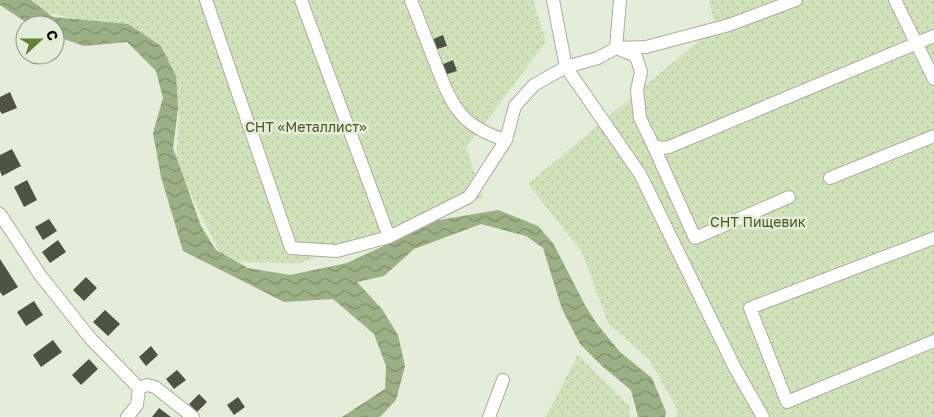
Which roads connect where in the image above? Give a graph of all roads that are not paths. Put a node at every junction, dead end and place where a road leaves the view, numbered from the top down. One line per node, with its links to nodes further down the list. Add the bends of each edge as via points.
1 (206, 0): 19 (street, via 291,248 337,251)
2 (301, 0): 19 (street)
3 (411, 0): 14 (street, via 453,105 478,130)
4 (553, 0): 11 (street)
5 (620, 0): 10 (street)
6 (796, 0): 10 (street, via 729,25 646,47)
7 (895, 0): 9 (street)
8 (934, 36): 9 (street)
9 (915, 43): 12 (street); 15 (street, via 669,147)
10 (616, 48): 11 (street, via 598,58); 15 (street, via 636,56 640,72 637,90 640,118)
11 (566, 67): 14 (street, via 534,85 515,106); 27 (street, via 640,174 735,368)
12 (934, 79)
13 (934, 136): 16 (street)
14 (506, 140): 19 (street, via 469,198)
15 (653, 145): 17 (street, via 695,238)
16 (830, 178)
17 (789, 197)
18 (0, 214): 23 (street, via 40,275 91,339)
19 (388, 237)
20 (934, 238): 21 (street, via 750,308 787,402)
21 (934, 341)
22 (502, 380): 26 (street)
23 (139, 388): 24 (street, via 137,405); 25 (street, via 155,387)
24 (127, 417)
25 (193, 417)
26 (489, 417)
27 (763, 417)

